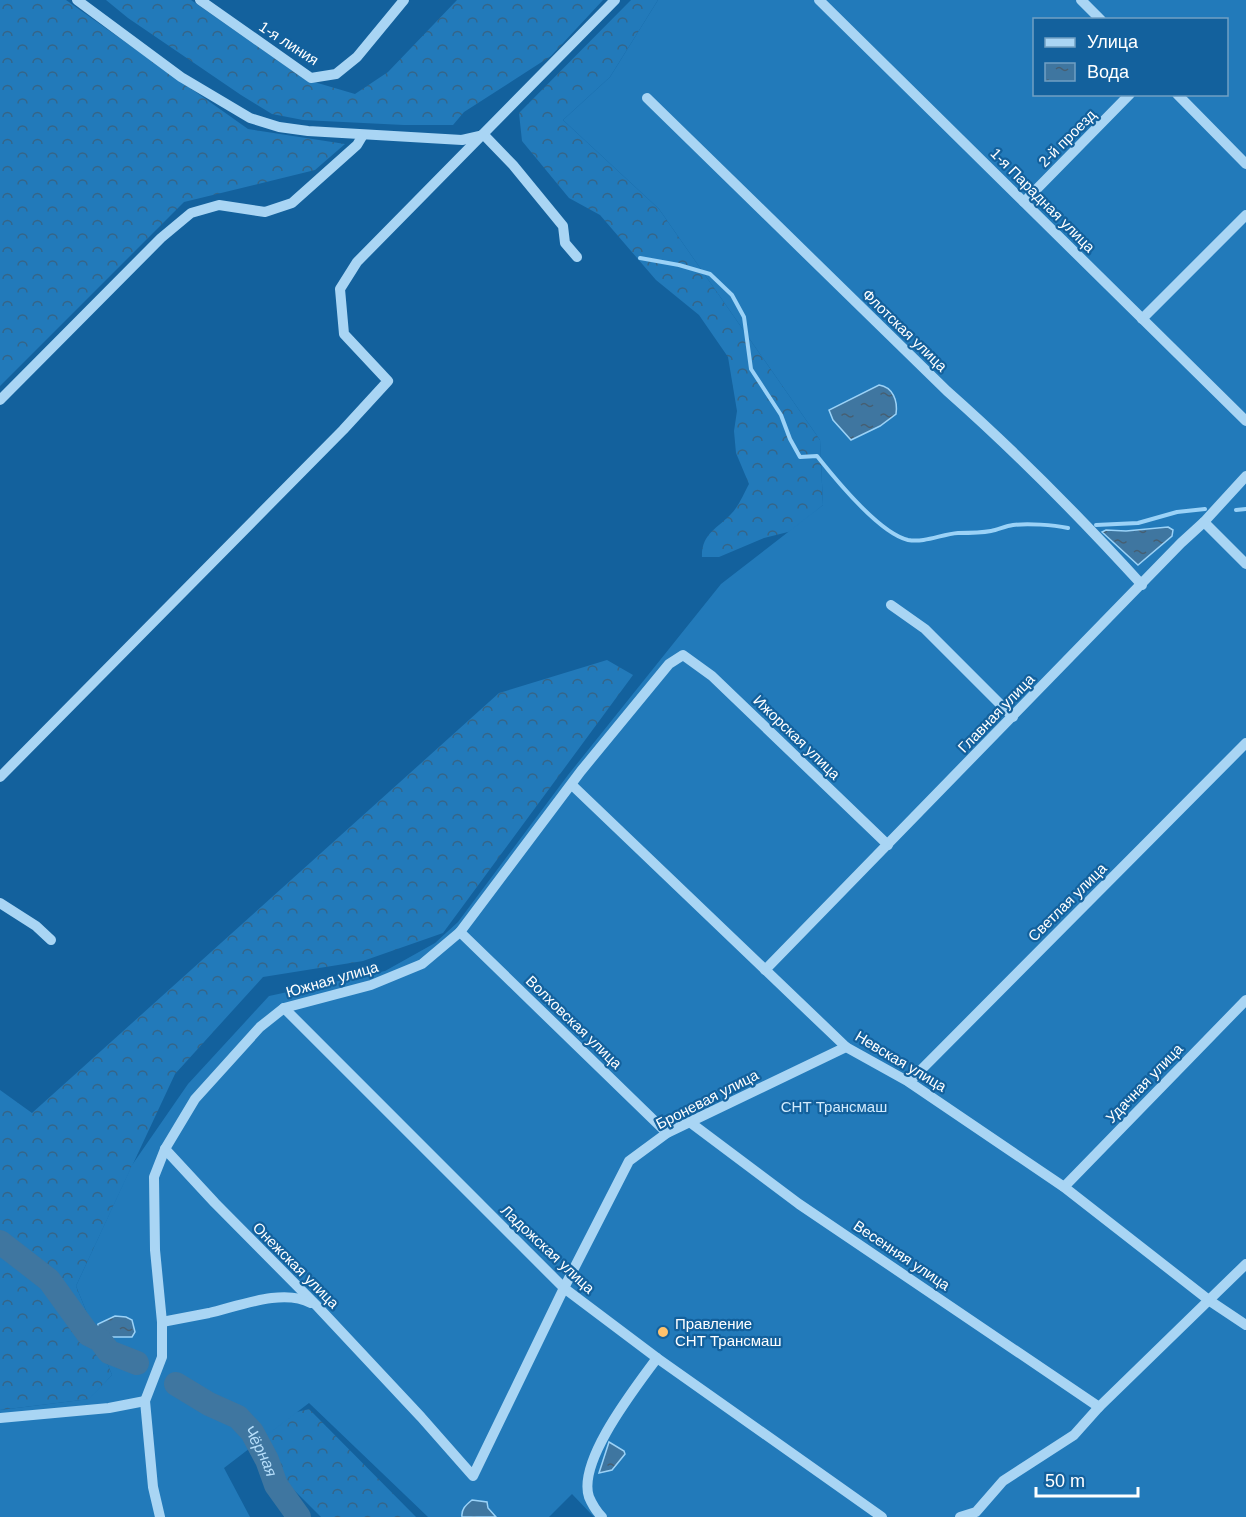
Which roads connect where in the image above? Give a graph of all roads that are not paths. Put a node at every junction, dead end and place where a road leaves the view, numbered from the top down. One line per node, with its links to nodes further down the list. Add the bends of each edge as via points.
1 (77, 0): 11 (street, via 181,77 250,118 279,127)
2 (200, 0): 3 (street, 1-я линия, via 311,78 336,74 357,57)
3 (404, 0)
4 (615, 0): 12 (street)
5 (819, 0): 14 (street, 1-я Парадная улица)
6 (1081, 0): 7 (street)
7 (1099, 18)
8 (1128, 96): 14 (street, 2-й проезд)
9 (1179, 96): 13 (street)
10 (647, 98): 23 (street, Флотская улица, via 1012,451)
11 (363, 135): 12 (street, via 462,140); 18 (street, via 357,145 292,203 265,212 219,205 191,213 161,238)
12 (484, 135): 16 (street, via 563,226 565,243); 28 (street, via 357,262 340,289 344,334 388,381)
13 (1246, 164)
14 (1024, 202): 17 (street, 1-я Парадная улица)
15 (1246, 215): 17 (street)
16 (577, 257)
17 (1142, 319): 19 (street, 1-я Парадная улица)
18 (0, 400)
19 (1246, 421)
20 (1246, 476): 21 (street, Главная улица)
21 (1204, 522): 22 (street); 23 (street, Главная улица)
22 (1246, 564)
23 (1142, 585): 26 (street, Главная улица)
24 (891, 605): 26 (street, via 925,629)
25 (683, 655): 29 (street, Южная улица, via 669,664); 30 (street, Ижорская улица, via 712,676)
26 (1013, 717): 30 (street, Главная улица)
27 (1246, 743): 38 (street, Светлая улица)
28 (0, 777)
29 (572, 784): 32 (street, Южная улица); 34 (street, Невская улица)
30 (888, 845): 34 (street, Главная улица)
31 (0, 904): 33 (street)
32 (460, 932): 36 (street, Южная улица, via 422,964 371,985); 40 (street, Волховская улица)
33 (51, 940)
34 (765, 970): 37 (street, Невская улица)
35 (1246, 1000): 42 (street, Удачная улица)
36 (284, 1008): 41 (street, Южная улица, via 260,1027 195,1100); 44 (street, Ладожская улица)
37 (846, 1047): 38 (street, Невская улица); 39 (street, Броневая улица)
38 (909, 1082): 42 (street, Невская улица)
39 (690, 1123): 40 (street, Броневая улица); 52 (street, Весенняя улица, via 799,1204)
40 (667, 1133): 44 (street, Броневая улица, via 629,1161)
41 (165, 1149): 46 (street, Онежская улица); 47 (street, Южная улица, via 154,1177 155,1250)
42 (1064, 1187): 45 (street, Невская улица)
43 (1246, 1264): 45 (street)
44 (564, 1288): 49 (street, Ладожская улица); 50 (street, Броневая улица)
45 (1210, 1300): 48 (street, Невская улица); 52 (street)
46 (318, 1306): 47 (street, via 301,1298 259,1300); 50 (street, Онежская улица, via 473,1476)
47 (162, 1322): 51 (street, Южная улица, via 162,1358)
48 (1246, 1325)
49 (657, 1358): 56 (street, via 600,1443 588,1478 589,1497); 57 (street, Ладожская улица)
50 (510, 1399)
51 (145, 1401): 53 (street); 55 (street, via 153,1488)
52 (1099, 1407): 54 (street, via 1074,1435 1003,1481)
53 (0, 1418)
54 (977, 1514): 58 (street)
55 (160, 1517)
56 (602, 1517)
57 (882, 1517)
58 (960, 1517)

